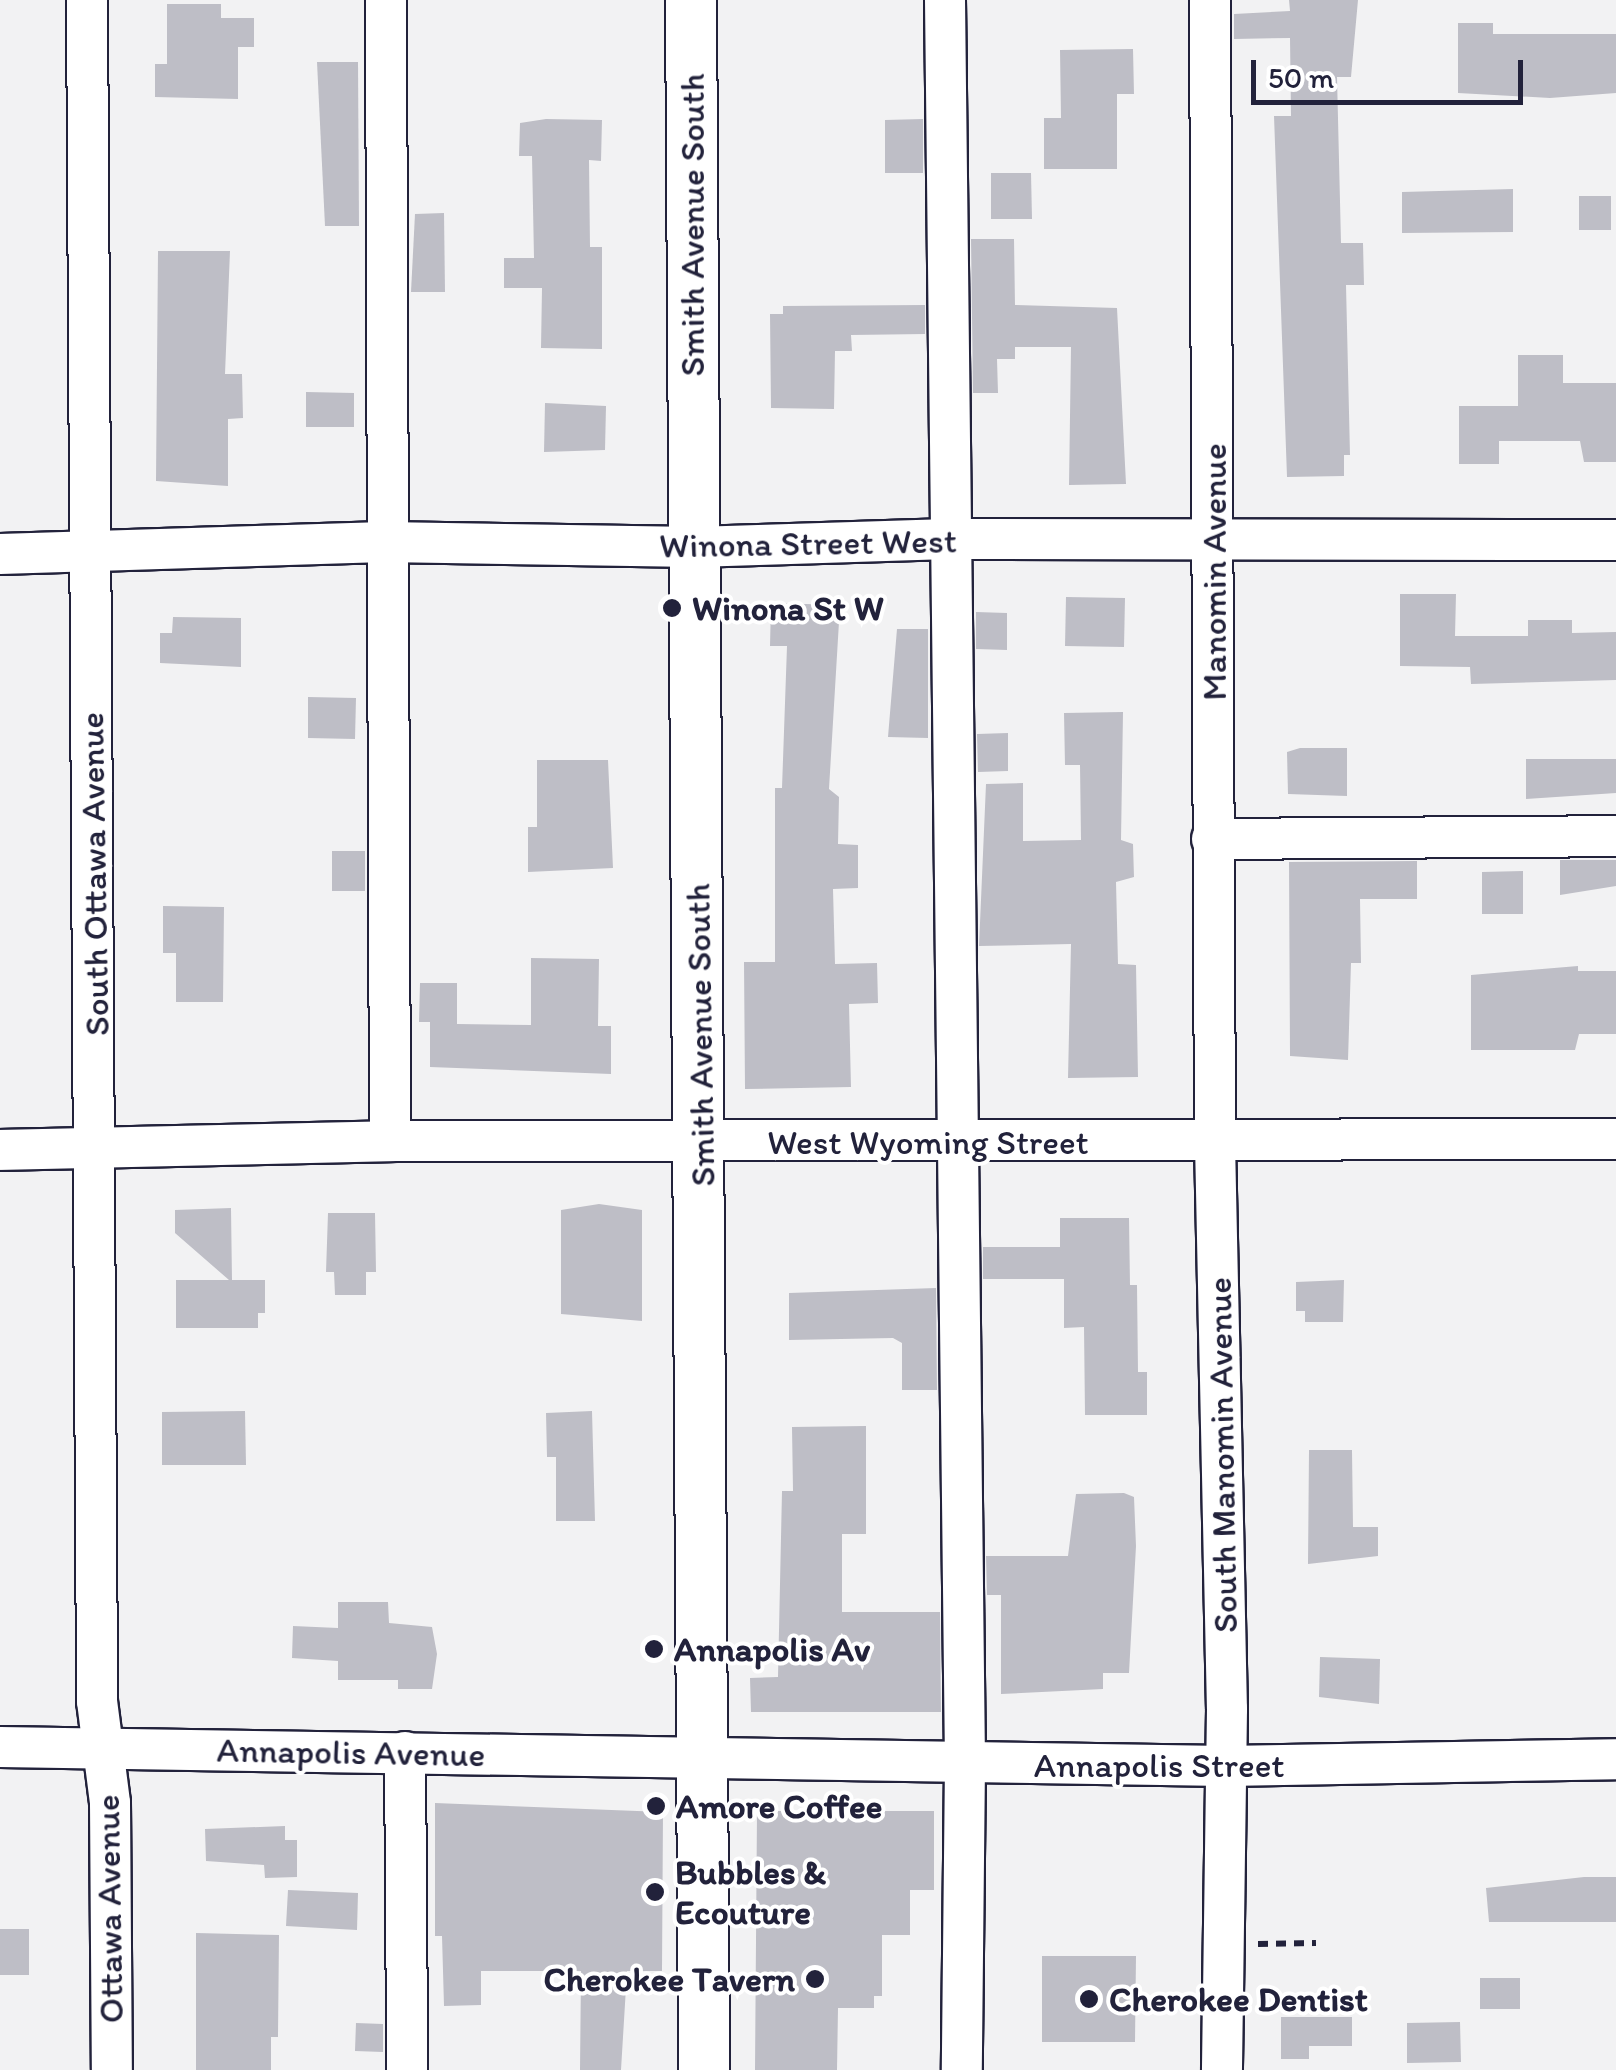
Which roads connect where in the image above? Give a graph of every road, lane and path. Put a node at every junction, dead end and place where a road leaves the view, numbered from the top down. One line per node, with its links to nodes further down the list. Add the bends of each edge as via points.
1 (87, 0): 12 (street, South Ottawa Avenue)
2 (386, 0): 8 (street)
3 (691, 0): 10 (main road, Smith Avenue South)
4 (945, 0): 6 (street)
5 (1210, 0): 9 (street, Manomin Avenue)
6 (949, 539): 9 (street, Winona Street West); 10 (street, Winona Street West); 15 (street)
7 (1616, 540): 9 (street, Winona Street West)
8 (384, 542): 10 (street, Winona Street West); 12 (street, Winona Street West); 17 (street)
9 (1215, 542): 14 (street, Manomin Avenue)
10 (695, 547): 19 (main road, Smith Avenue South)
11 (0, 554): 12 (street, Winona Street West)
12 (91, 554): 21 (street, South Ottawa Avenue)
13 (1616, 836): 14 (street)
14 (1212, 839): 18 (street, Manomin Avenue)
15 (955, 1137): 18 (street, West Wyoming Street); 19 (street, West Wyoming Street); 27 (street)
16 (1616, 1138): 18 (street, West Wyoming Street)
17 (390, 1141): 19 (street, West Wyoming Street); 21 (street, West Wyoming Street)
18 (1215, 1143): 28 (street, South Manomin Avenue)
19 (702, 1144): 25 (main road, Smith Avenue South)
20 (0, 1150): 21 (street, West Wyoming Street)
21 (96, 1150): 23 (street, South Ottawa Avenue, via 97,1701)
22 (0, 1747): 23 (street, Annapolis Avenue)
23 (103, 1748): 24 (street, Annapolis Avenue); 31 (street, Ottawa Avenue, via 110,1804)
24 (405, 1752): 25 (street, Annapolis Avenue); 32 (street)
25 (702, 1757): 27 (street, Annapolis Street); 33 (main road, Smith Avenue South)
26 (1616, 1759): 28 (street, Annapolis Street)
27 (965, 1763): 28 (street, Annapolis Street); 34 (street)
28 (1226, 1766): 35 (street)
29 (1316, 1942): 30 (path)
30 (1250, 1944)
31 (112, 2070)
32 (406, 2070)
33 (704, 2070)
34 (962, 2070)
35 (1222, 2070)

